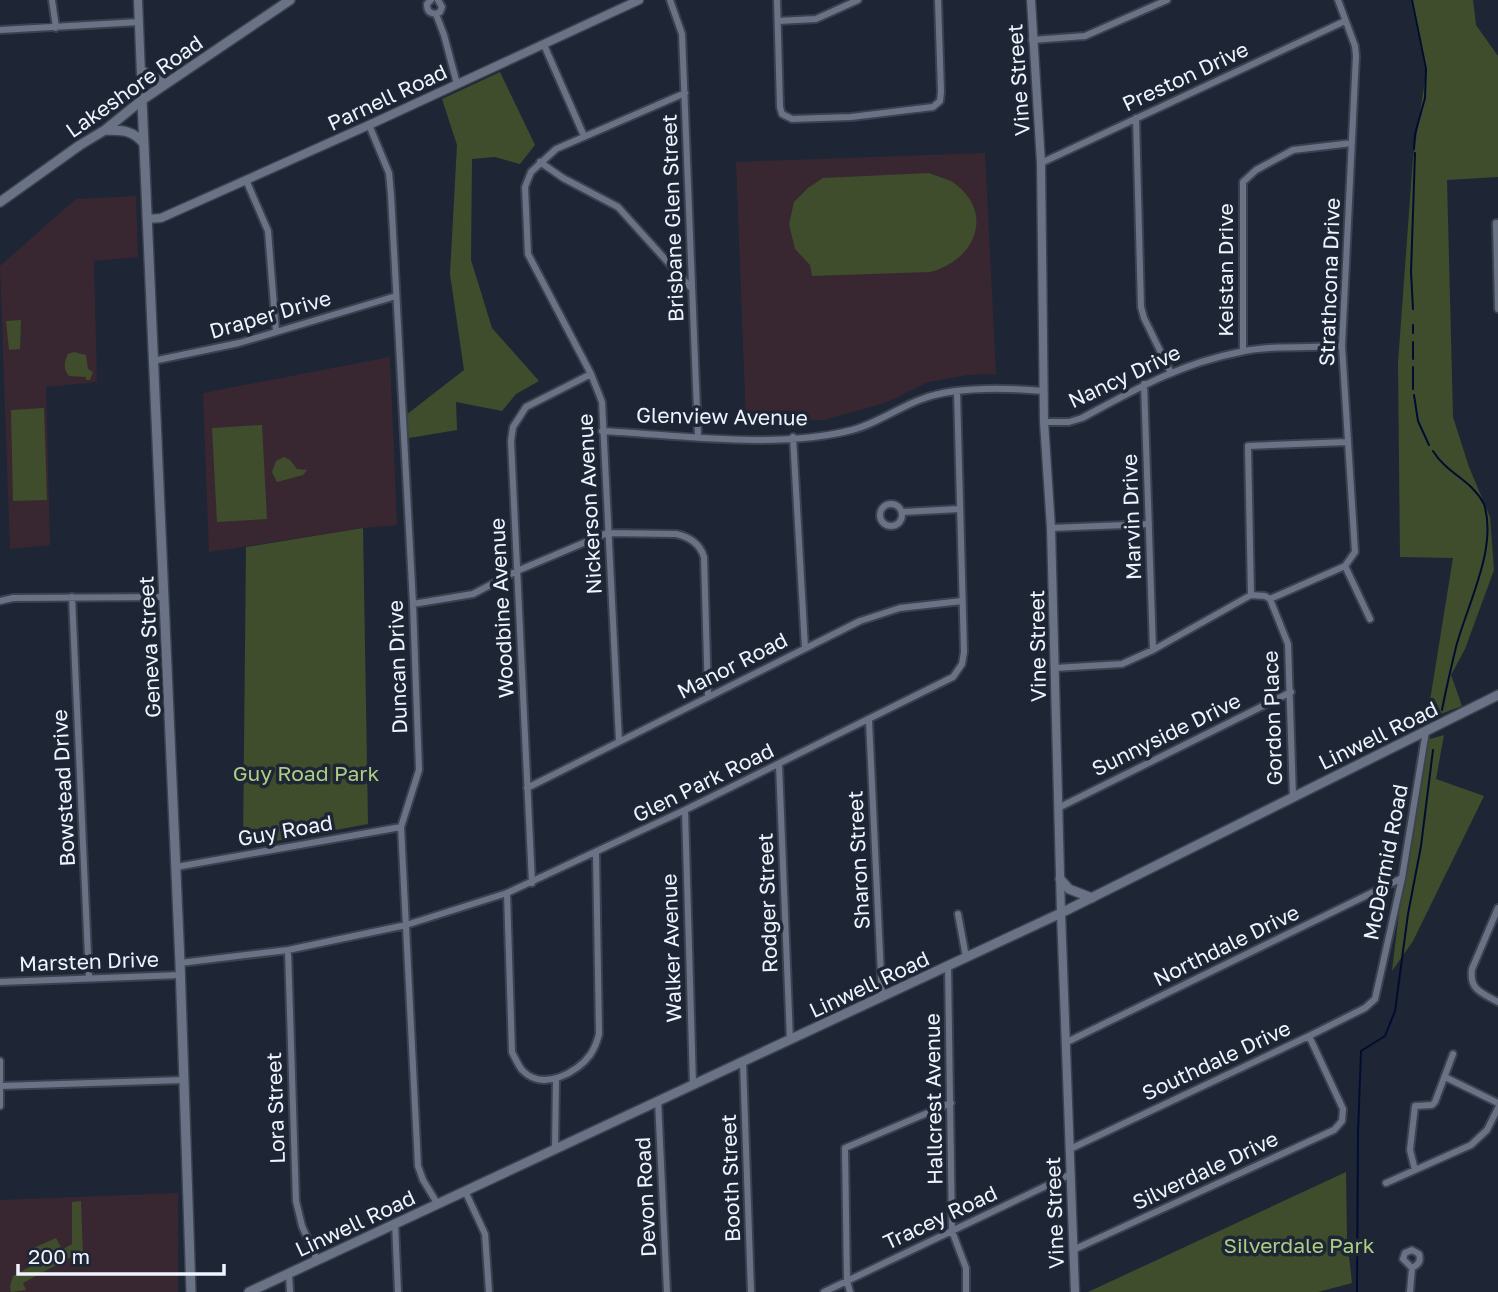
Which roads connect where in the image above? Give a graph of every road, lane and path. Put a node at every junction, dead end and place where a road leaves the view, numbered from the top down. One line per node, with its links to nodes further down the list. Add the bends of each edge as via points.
1 (52, 0): 21 (street)
2 (138, 0): 19 (street, Geneva Street)
3 (290, 0): 26 (main road, Lakeshore Road)
4 (431, 0): 17 (street, via 427,9)
5 (438, 0): 17 (street, via 442,7)
6 (639, 0): 15 (street, Parnell Road)
7 (670, 0): 28 (street, Brisbane Glen Street, via 681,26)
8 (777, 0): 20 (street)
9 (858, 0): 20 (street, via 817,19)
10 (938, 0): 20 (street, via 940,101 920,110 786,117 780,107)
11 (1031, 0): 23 (street, Vine Street)
12 (1144, 0): 16 (street)
13 (1167, 0): 16 (street)
14 (1338, 0): 18 (street, Strathcona Drive)
15 (628, 2): 24 (street, Parnell Road)
16 (1148, 9): 23 (street, via 1085,36)
17 (436, 15): 27 (street)
18 (1345, 21): 30 (street, Preston Drive); 34 (street, Strathcona Drive, via 1356,56)
19 (139, 22): 21 (street); 25 (street, Geneva Street)
20 (778, 22)
21 (56, 27): 22 (street)
22 (0, 30)
23 (1032, 40): 37 (street, Vine Street)
24 (544, 45): 27 (street, Parnell Road); 33 (street)
25 (142, 71): 26 (main road); 29 (street, Geneva Street)
26 (165, 84): 29 (main road, Lakeshore Road)
27 (457, 84): 31 (street, Parnell Road)
28 (685, 93): 33 (street); 42 (street, Brisbane Glen Street)
29 (142, 100): 32 (main road, Lakeshore Road); 35 (main road, Geneva Street)
30 (1136, 118): 37 (street, Preston Drive); 49 (street, via 1141,307)
31 (369, 125): 38 (street, Parnell Road); 43 (street, Duncan Drive, via 389,173)
32 (105, 130): 35 (main road, via 133,133); 39 (main road, Lakeshore Road)
33 (584, 136): 36 (street)
34 (1352, 143): 46 (street, Strathcona Drive); 47 (street, Keistan Drive, via 1293,150 1242,182)
35 (144, 144): 40 (main road, Geneva Street)
36 (540, 162): 42 (street, via 618,207); 50 (street, Nickerson Avenue, via 525,187 528,254)
37 (1041, 163): 52 (street, Vine Street)
38 (246, 180): 40 (street, Parnell Road, via 161,218); 45 (street, via 268,231)
39 (0, 202)
40 (147, 219): 48 (main road, Geneva Street)
41 (1498, 223): 44 (street)
42 (693, 290): 56 (street, Brisbane Glen Street)
43 (396, 296): 45 (street, Draper Drive); 72 (street, Duncan Drive)
44 (1498, 309)
45 (276, 332): 48 (street, Draper Drive)
46 (1342, 346): 47 (street, Nancy Drive); 58 (street, Strathcona Drive)
47 (1243, 351): 49 (street, Nancy Drive)
48 (153, 361): 68 (main road, Geneva Street)
49 (1170, 371): 51 (street, Nancy Drive)
50 (591, 374): 55 (street, Nickerson Avenue, via 602,402); 65 (street, Woodbine Avenue, via 526,407 513,427)
51 (1144, 384): 54 (street, Nancy Drive, via 1082,418); 61 (street, Marvin Drive)
52 (1044, 391): 53 (street, Glenview Avenue); 54 (street, Vine Street)
53 (957, 392): 57 (street, Glenview Avenue, via 922,398 848,431); 59 (street, Glen Park Road)
54 (1044, 422): 62 (street, Vine Street)
55 (603, 431): 56 (street, Glenview Avenue); 63 (street, Nickerson Avenue)
56 (698, 436): 57 (street, Glenview Avenue)
57 (793, 437): 74 (street)
58 (1348, 442): 64 (street, Strathcona Drive, via 1354,552); 66 (street, via 1248,446)
59 (959, 509): 60 (street); 71 (street, Glen Park Road)
60 (902, 512)
61 (1149, 523): 62 (street); 75 (street, Marvin Drive)
62 (1051, 528): 76 (street, Vine Street)
63 (607, 533): 65 (street); 79 (street, via 676,534 701,548); 82 (street, Nickerson Avenue)
64 (1345, 566): 69 (street); 73 (street)
65 (517, 571): 72 (street, via 473,594); 84 (street, Woodbine Avenue)
66 (1251, 595): 69 (street); 75 (street)
67 (72, 597): 68 (street); 70 (street); 105 (street, Bowstead Drive)
68 (164, 597): 90 (main road, Geneva Street)
69 (1270, 599): 77 (street, Gordon Place, via 1287,644)
70 (0, 601)
71 (962, 601): 74 (street, Manor Road, via 876,615); 80 (street, Glen Park Road, via 964,652 953,677)
72 (413, 604): 88 (street, Duncan Drive, via 419,770)
73 (1370, 619)
74 (805, 648): 79 (street, Manor Road)
75 (1153, 650): 76 (street, via 1122,664)
76 (1055, 668): 86 (street, Vine Street)
77 (1291, 692): 85 (street, Gordon Place); 86 (street, Sunnyside Drive)
78 (1498, 695): 81 (main road, Linwell Road)
79 (708, 697): 82 (street, Manor Road)
80 (869, 721): 83 (street, Glen Park Road); 107 (street, Sharon Street)
81 (1426, 731): 85 (main road, Linwell Road); 91 (street, McDermid Road)
82 (619, 741): 84 (street, Manor Road)
83 (779, 765): 87 (street, Glen Park Road); 111 (street, Rodger Street)
84 (527, 788): 93 (street, Woodbine Avenue)
85 (1293, 797): 95 (main road, Linwell Road)
86 (1058, 808): 92 (street, Vine Street)
87 (685, 810): 89 (street, Glen Park Road); 119 (street, Walker Avenue)
88 (401, 827): 90 (street, Guy Road); 99 (street, Duncan Drive)
89 (596, 852): 93 (street, Glen Park Road); 117 (street, via 599,1034 589,1057)
90 (176, 867): 102 (main road, Geneva Street)
91 (1402, 878): 108 (street, McDermid Road); 112 (street, Northdale Drive)
92 (1060, 879): 95 (main road, via 1069,889); 97 (street, Vine Street)
93 (532, 883): 94 (street, Glen Park Road)
94 (507, 893): 99 (street, Glen Park Road); 117 (street, via 512,1052 524,1072 540,1081)
95 (1092, 898): 97 (main road, Linwell Road)
96 (1498, 908): 109 (street, via 1470,978 1475,990)
97 (1061, 913): 101 (main road, Linwell Road); 112 (street, Vine Street)
98 (958, 914): 101 (street)
99 (406, 925): 100 (street, Glen Park Road); 131 (street, Duncan Drive, via 418,1166)
100 (288, 950): 102 (street, Glen Park Road); 135 (street, Lora Street, via 296,1201)
101 (966, 957): 103 (main road, Linwell Road)
102 (180, 962): 104 (main road, Geneva Street)
103 (948, 966): 107 (main road, Linwell Road); 122 (street, Hallcrest Avenue)
104 (180, 975): 105 (street, Marsten Drive); 118 (main road, Geneva Street)
105 (89, 978): 106 (street, Marsten Drive)
106 (0, 982)
107 (883, 997): 111 (main road, Linwell Road)
108 (1375, 999): 110 (street, Southdale Drive)
109 (1498, 1002)
110 (1309, 1036): 126 (street, Southdale Drive); 134 (street, Silverdale Drive, via 1343,1109 1342,1121 1334,1130)
111 (790, 1040): 115 (main road, Linwell Road)
112 (1065, 1043): 126 (street, Vine Street)
113 (1453, 1054): 116 (street)
114 (0, 1061): 120 (street)
115 (743, 1062): 119 (main road, Linwell Road); 145 (street, Booth Street)
116 (1445, 1077): 124 (street); 127 (street, via 1432,1105 1415,1106 1410,1150)
117 (556, 1079): 125 (street)
118 (183, 1080): 120 (street); 139 (main road, Geneva Street)
119 (693, 1085): 121 (main road, Linwell Road)
120 (1, 1086): 123 (street)
121 (658, 1100): 125 (main road, Linwell Road); 144 (street, Devon Road)
122 (951, 1103): 133 (street, Hallcrest Avenue); 138 (street, via 845,1148)
123 (0, 1106)
124 (1498, 1106): 127 (street, via 1487,1130 1471,1145)
125 (555, 1149): 130 (main road, Linwell Road)
126 (1070, 1149): 128 (street, Vine Street)
127 (1415, 1170): 129 (street)
128 (1071, 1174): 133 (street, Tracey Road); 134 (street, Vine Street)
129 (1386, 1182)
130 (466, 1191): 131 (main road, Linwell Road); 143 (street, via 485,1234)
131 (437, 1203): 132 (main road, Linwell Road)
132 (395, 1223): 135 (main road, Linwell Road); 142 (street)
133 (952, 1231): 138 (street, Tracey Road); 148 (street, Hallcrest Avenue, via 965,1268)
134 (1073, 1250): 149 (street, Vine Street)
135 (317, 1260): 137 (main road, Linwell Road)
136 (1412, 1268): 150 (street)
137 (289, 1274): 140 (main road, Linwell Road); 141 (street)
138 (847, 1281): 146 (street, Tracey Road); 147 (street)
139 (191, 1292)
140 (249, 1292)
141 (290, 1292)
142 (398, 1292)
143 (489, 1292)
144 (667, 1292)
145 (751, 1292)
146 (824, 1292)
147 (850, 1292)
148 (966, 1292)
149 (1075, 1292)
150 (1410, 1292)

